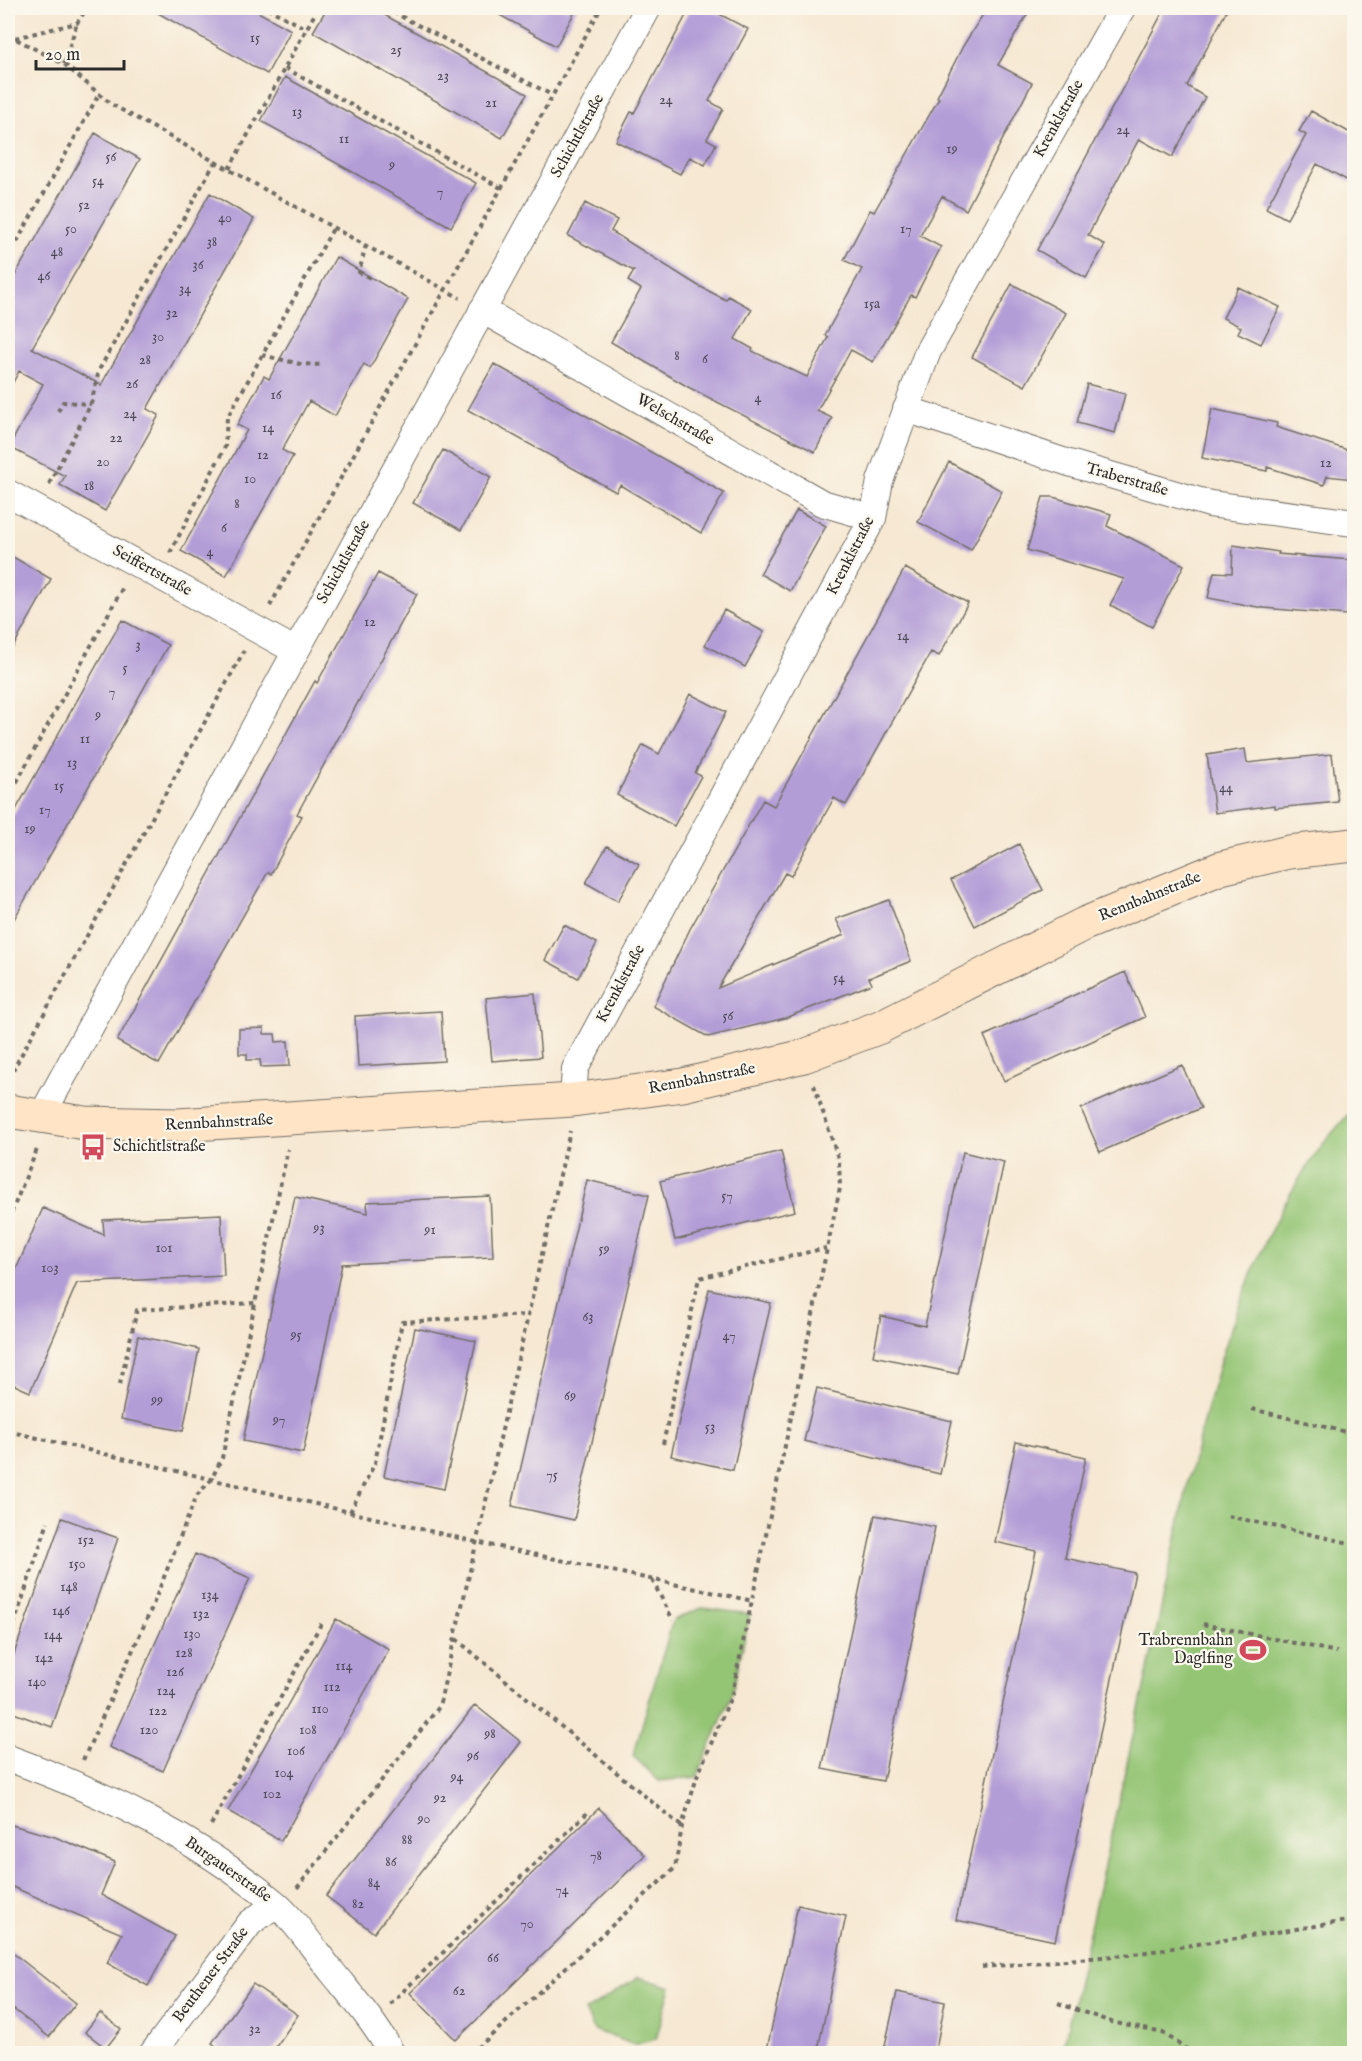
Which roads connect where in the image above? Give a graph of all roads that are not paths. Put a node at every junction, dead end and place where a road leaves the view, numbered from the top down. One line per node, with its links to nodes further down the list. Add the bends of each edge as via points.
1 (648, 8): 3 (street, Schichtlstraße)
2 (1122, 8): 4 (street, Krenklstraße, via 928,351)
3 (482, 310): 6 (street, Welschstraße, via 822,503); 8 (street, Schichtlstraße)
4 (906, 409): 6 (street, Krenklstraße, via 880,481); 7 (street, Traberstraße, via 1210,504)
5 (8, 494): 8 (street, Seiffertstraße)
6 (873, 518): 10 (street, Krenklstraße, via 575,1069)
7 (1354, 523)
8 (296, 651): 12 (street, Schichtlstraße)
9 (1354, 845): 10 (street, Rennbahnstraße, via 1289,852 1221,868 1084,924 880,1027 804,1056 683,1085)
10 (573, 1100): 12 (street, Rennbahnstraße, via 291,1119)
11 (8, 1111): 12 (street, Rennbahnstraße)
12 (40, 1130)
13 (8, 1758): 14 (street, Burgauerstraße, via 72,1782 199,1846)
14 (276, 1904): 15 (street, Beuthener Straße, via 250,1923); 16 (street, Burgauerstraße, via 373,2022)
15 (152, 2054)
16 (392, 2054)

